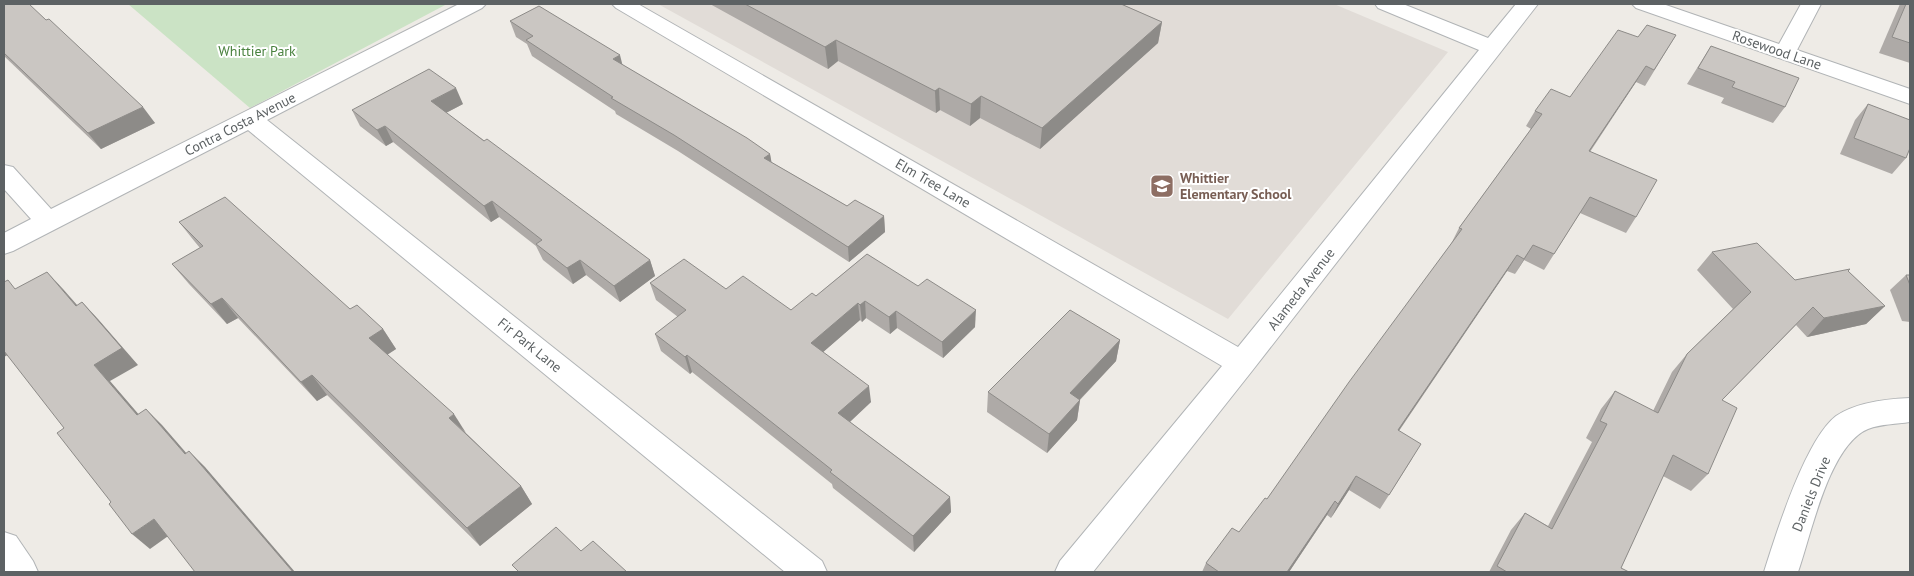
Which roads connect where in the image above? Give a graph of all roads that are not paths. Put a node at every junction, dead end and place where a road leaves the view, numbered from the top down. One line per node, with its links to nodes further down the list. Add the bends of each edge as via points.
1 (475, 4): 10 (street, Contra Costa Avenue)
2 (623, 4): 14 (street, Elm Tree Lane)
3 (1385, 4): 7 (street)
4 (1527, 4): 7 (street, Alameda Avenue)
5 (1643, 4): 8 (street, Rosewood Lane)
6 (1811, 4): 8 (street)
7 (1491, 47): 14 (street, Alameda Avenue)
8 (1785, 52): 9 (street, Rosewood Lane)
9 (1910, 97)
10 (250, 119): 12 (street, Contra Costa Avenue); 18 (street, Fir Park Lane)
11 (4, 174): 12 (street)
12 (48, 222): 13 (street, Contra Costa Avenue)
13 (4, 244)
14 (1242, 363): 19 (street, Alameda Avenue)
15 (1910, 410): 20 (street, Daniels Drive, via 1862,418 1842,430 1814,482)
16 (4, 547): 17 (street)
17 (21, 572)
18 (810, 572)
19 (1072, 572)
20 (1781, 572)

